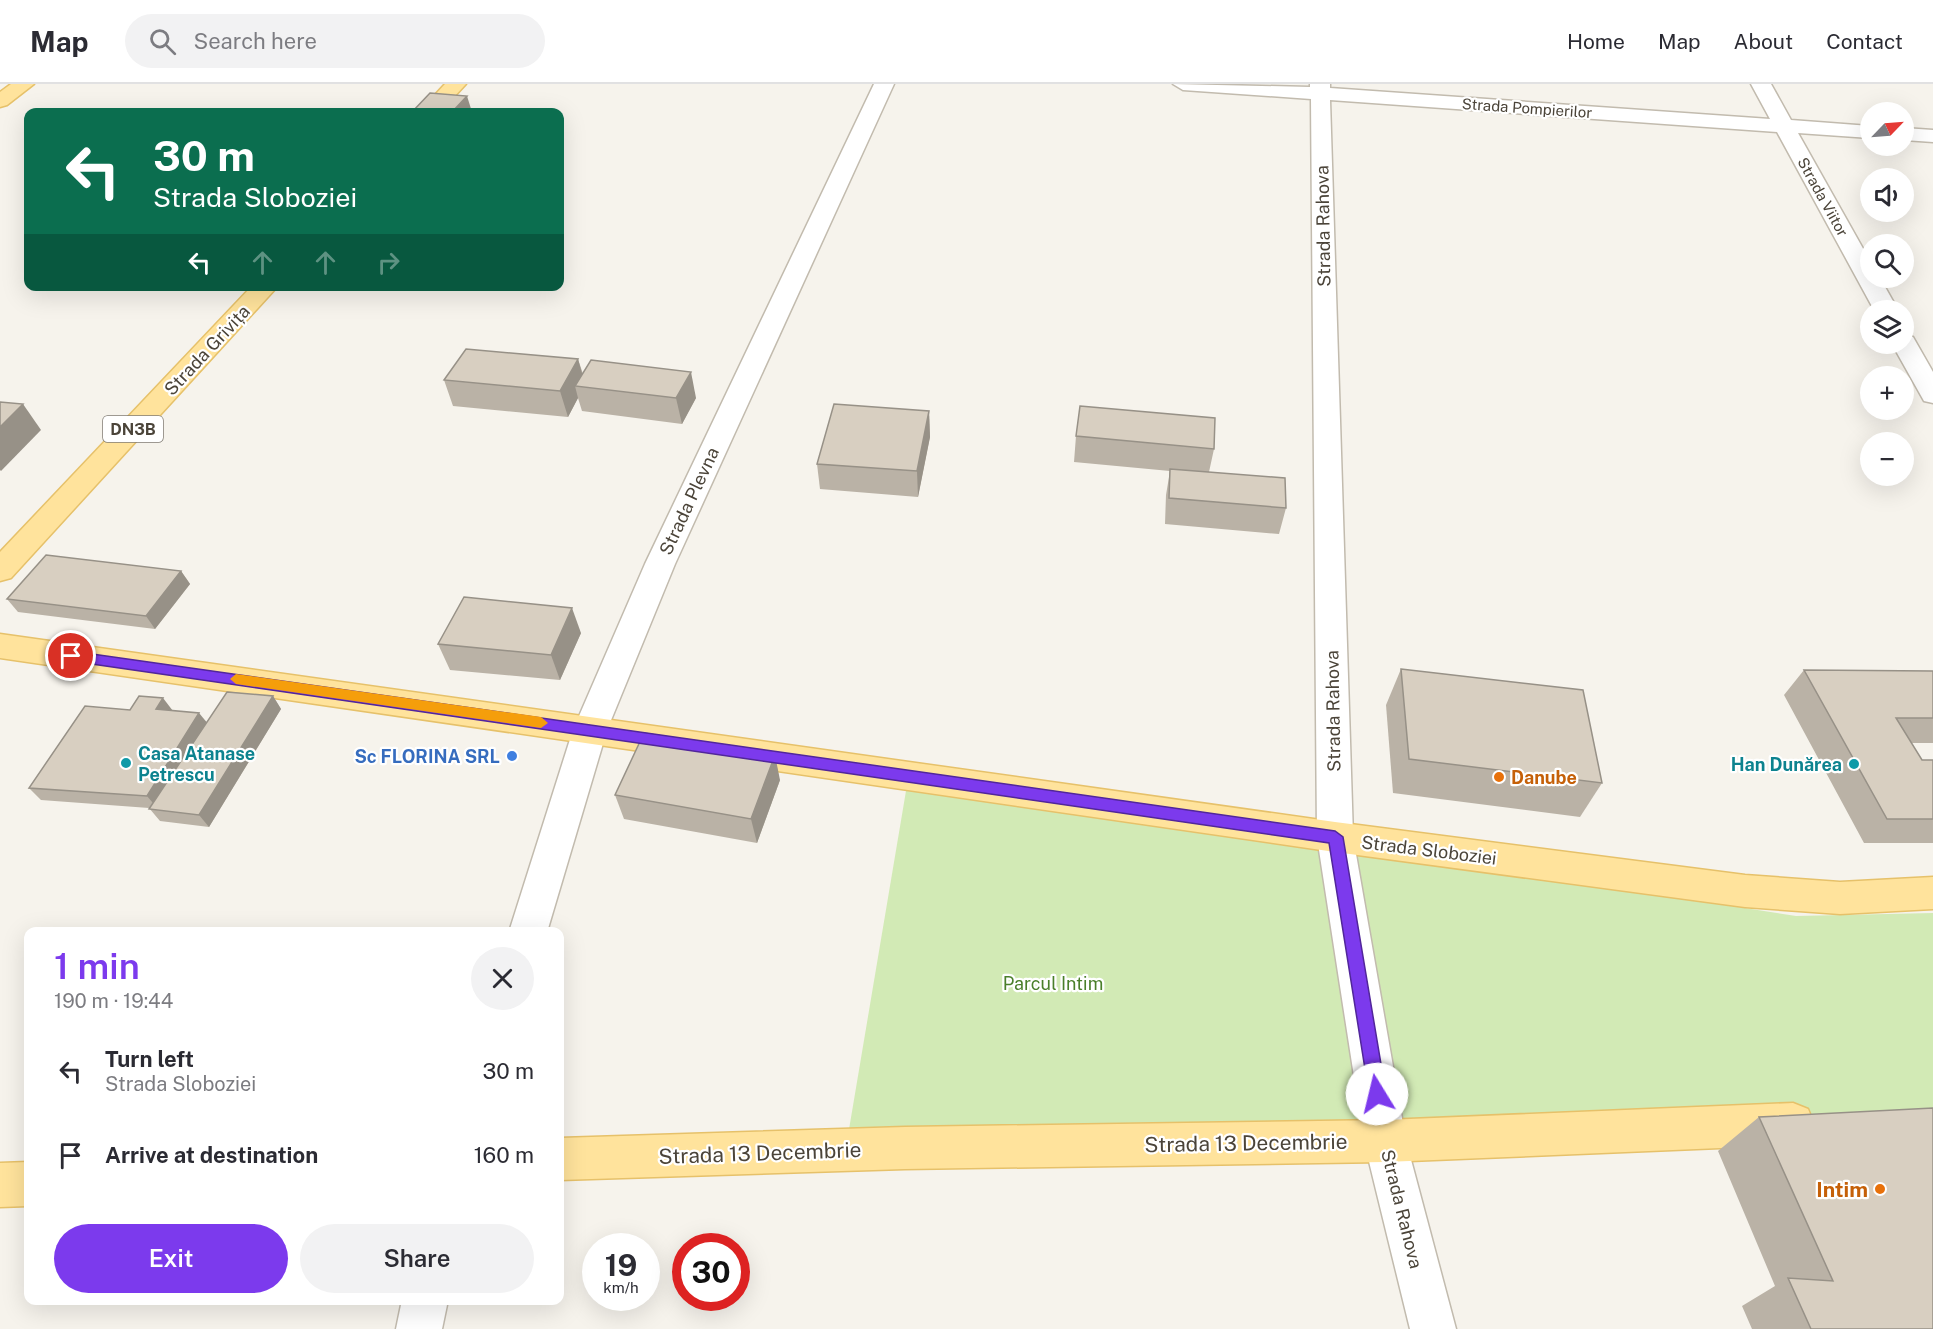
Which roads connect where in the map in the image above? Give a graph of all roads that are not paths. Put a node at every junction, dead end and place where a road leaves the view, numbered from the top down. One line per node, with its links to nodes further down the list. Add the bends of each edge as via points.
1 (24, 84): 7 (main road)
2 (456, 84): 8 (main road)
3 (884, 84): 19 (street, Strada Plevna, via 660,564)
4 (1183, 84): 6 (street, Strada Pompierilor)
5 (1761, 84): 9 (street, Strada Viitor)
6 (1320, 89): 9 (street, Strada Pompierilor); 20 (street, Strada Rahova)
7 (0, 101)
8 (433, 108)
9 (1784, 126): 10 (street, Strada Pompierilor); 14 (street, Strada Viitor)
10 (1860, 131)
11 (1914, 134): 12 (street)
12 (1933, 135)
13 (261, 291): 17 (main road, Strada Grivița / DN3B)
14 (1880, 300)
15 (1911, 354): 16 (street)
16 (1933, 395)
17 (0, 571)
18 (0, 646): 19 (main road, Strada Sloboziei)
19 (590, 730): 20 (main road, Strada Sloboziei); 22 (street, Strada Plevna)
20 (1335, 837): 21 (main road, Strada Sloboziei, via 1797,897); 24 (street, Strada Rahova)
21 (1933, 893)
22 (530, 927)
23 (1826, 1123): 24 (main road, Strada 13 Decembrie)
24 (1385, 1141): 25 (main road, Strada 13 Decembrie, via 905,1148); 30 (street, Strada Rahova)
25 (564, 1160)
26 (24, 1184): 27 (main road)
27 (0, 1185)
28 (424, 1305): 29 (street)
29 (419, 1329)
30 (1433, 1329)

